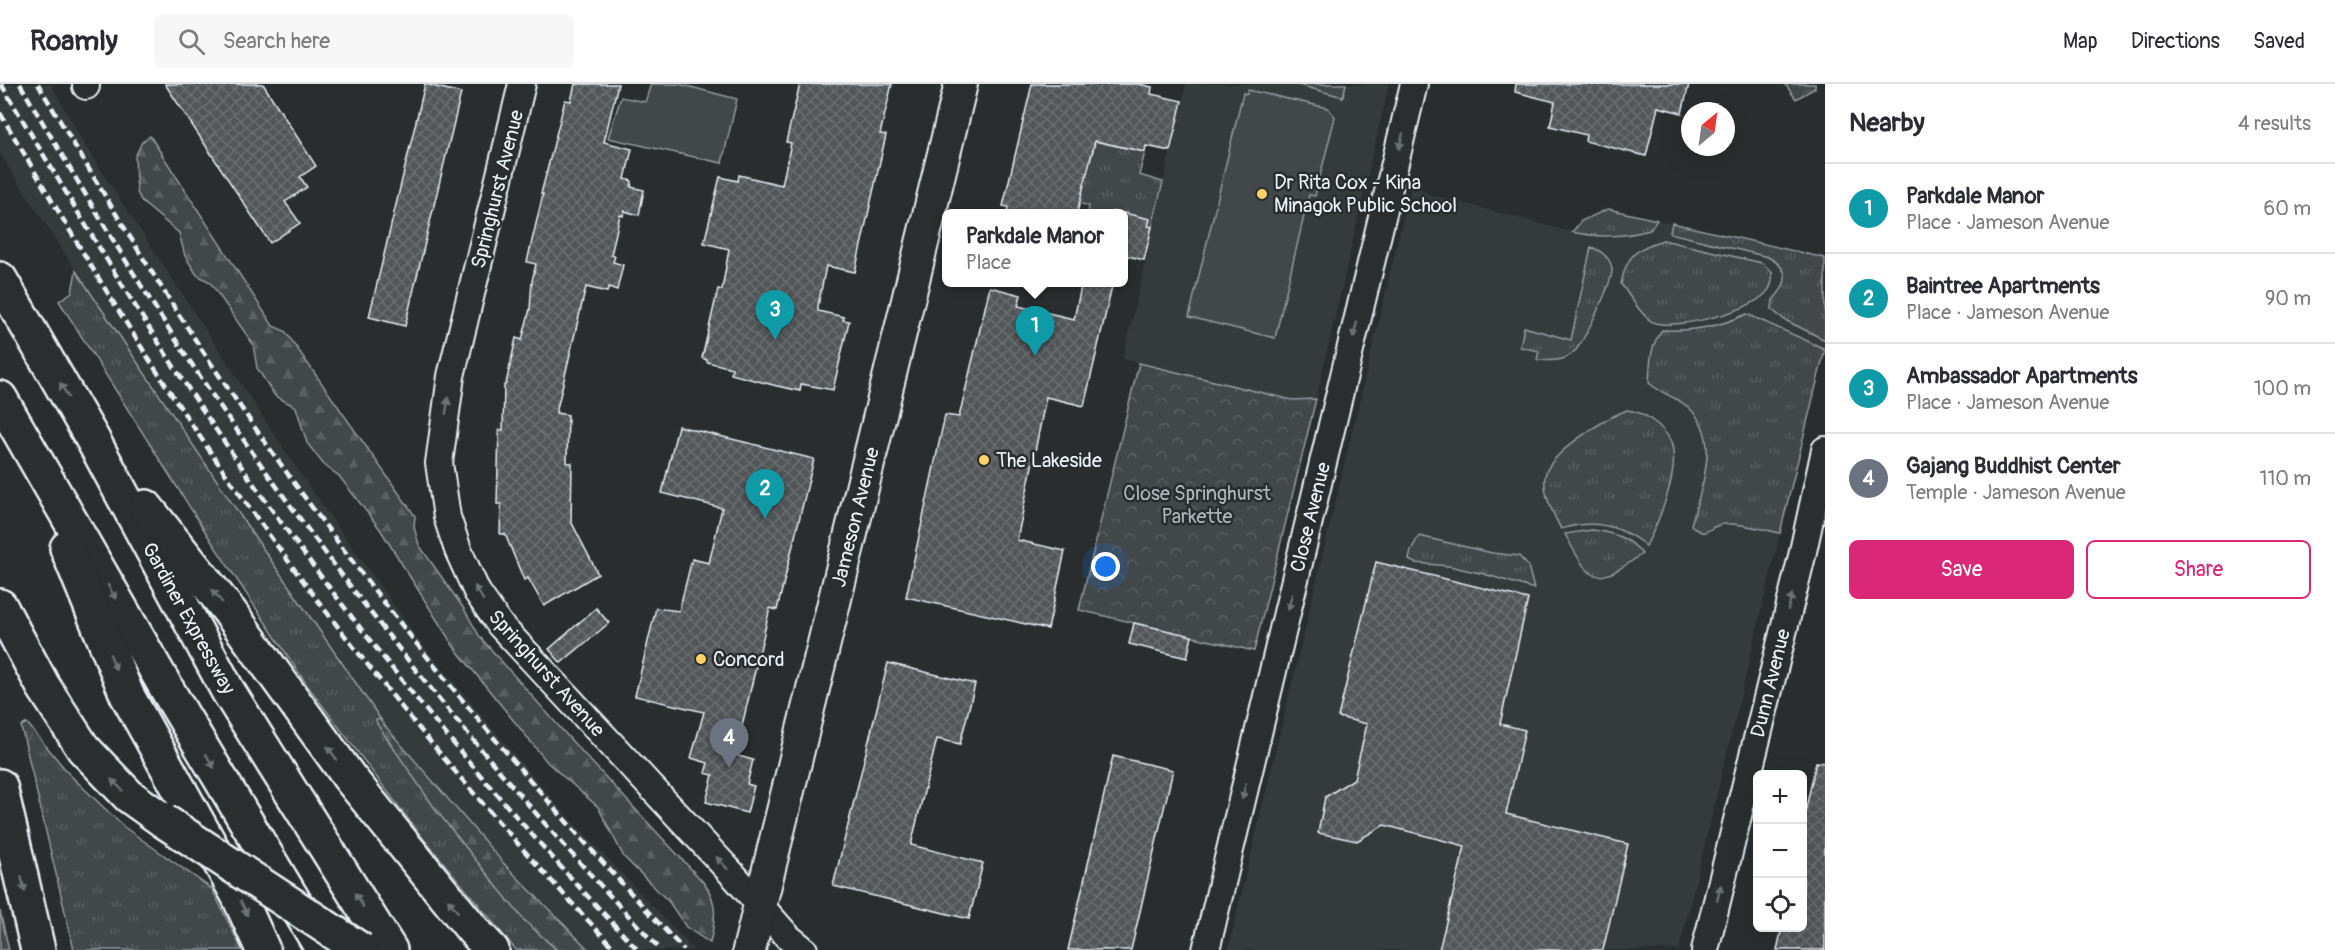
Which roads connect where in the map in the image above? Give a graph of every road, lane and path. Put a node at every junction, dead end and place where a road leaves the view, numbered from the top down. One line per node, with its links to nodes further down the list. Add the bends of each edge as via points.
1 (522, 84): 11 (street, Springhurst Avenue, one-way to 1, via 500,625 477,592 447,517 439,463 451,376)
2 (961, 84): 11 (street, Jameson Avenue)
3 (1414, 84): 20 (street, Close Avenue, one-way to 20)
4 (0, 279): 7 (highway, Gardiner Expressway, one-way to 4)
5 (0, 398): 6 (highway)
6 (21, 432): 13 (highway, one-way to 13, via 127,695 238,895); 14 (highway, one-way to 14, via 168,691)
7 (93, 440): 16 (highway, Gardiner Expressway, one-way to 7, via 228,691); 17 (highway, one-way to 7, via 350,777 229,611)
8 (1825, 450): 21 (street, Dunn Avenue, one-way to 8)
9 (0, 606): 15 (highway, one-way to 9, bridge, via 129,796 83,748 43,686)
10 (0, 786): 12 (highway, one-way to 12)
11 (760, 907): 18 (street, Jameson Avenue); 19 (street, Springhurst Avenue)
12 (38, 950)
13 (262, 950)
14 (323, 950)
15 (361, 950)
16 (390, 950)
17 (492, 950)
18 (748, 950)
19 (804, 950)
20 (1206, 950)
21 (1705, 950)

